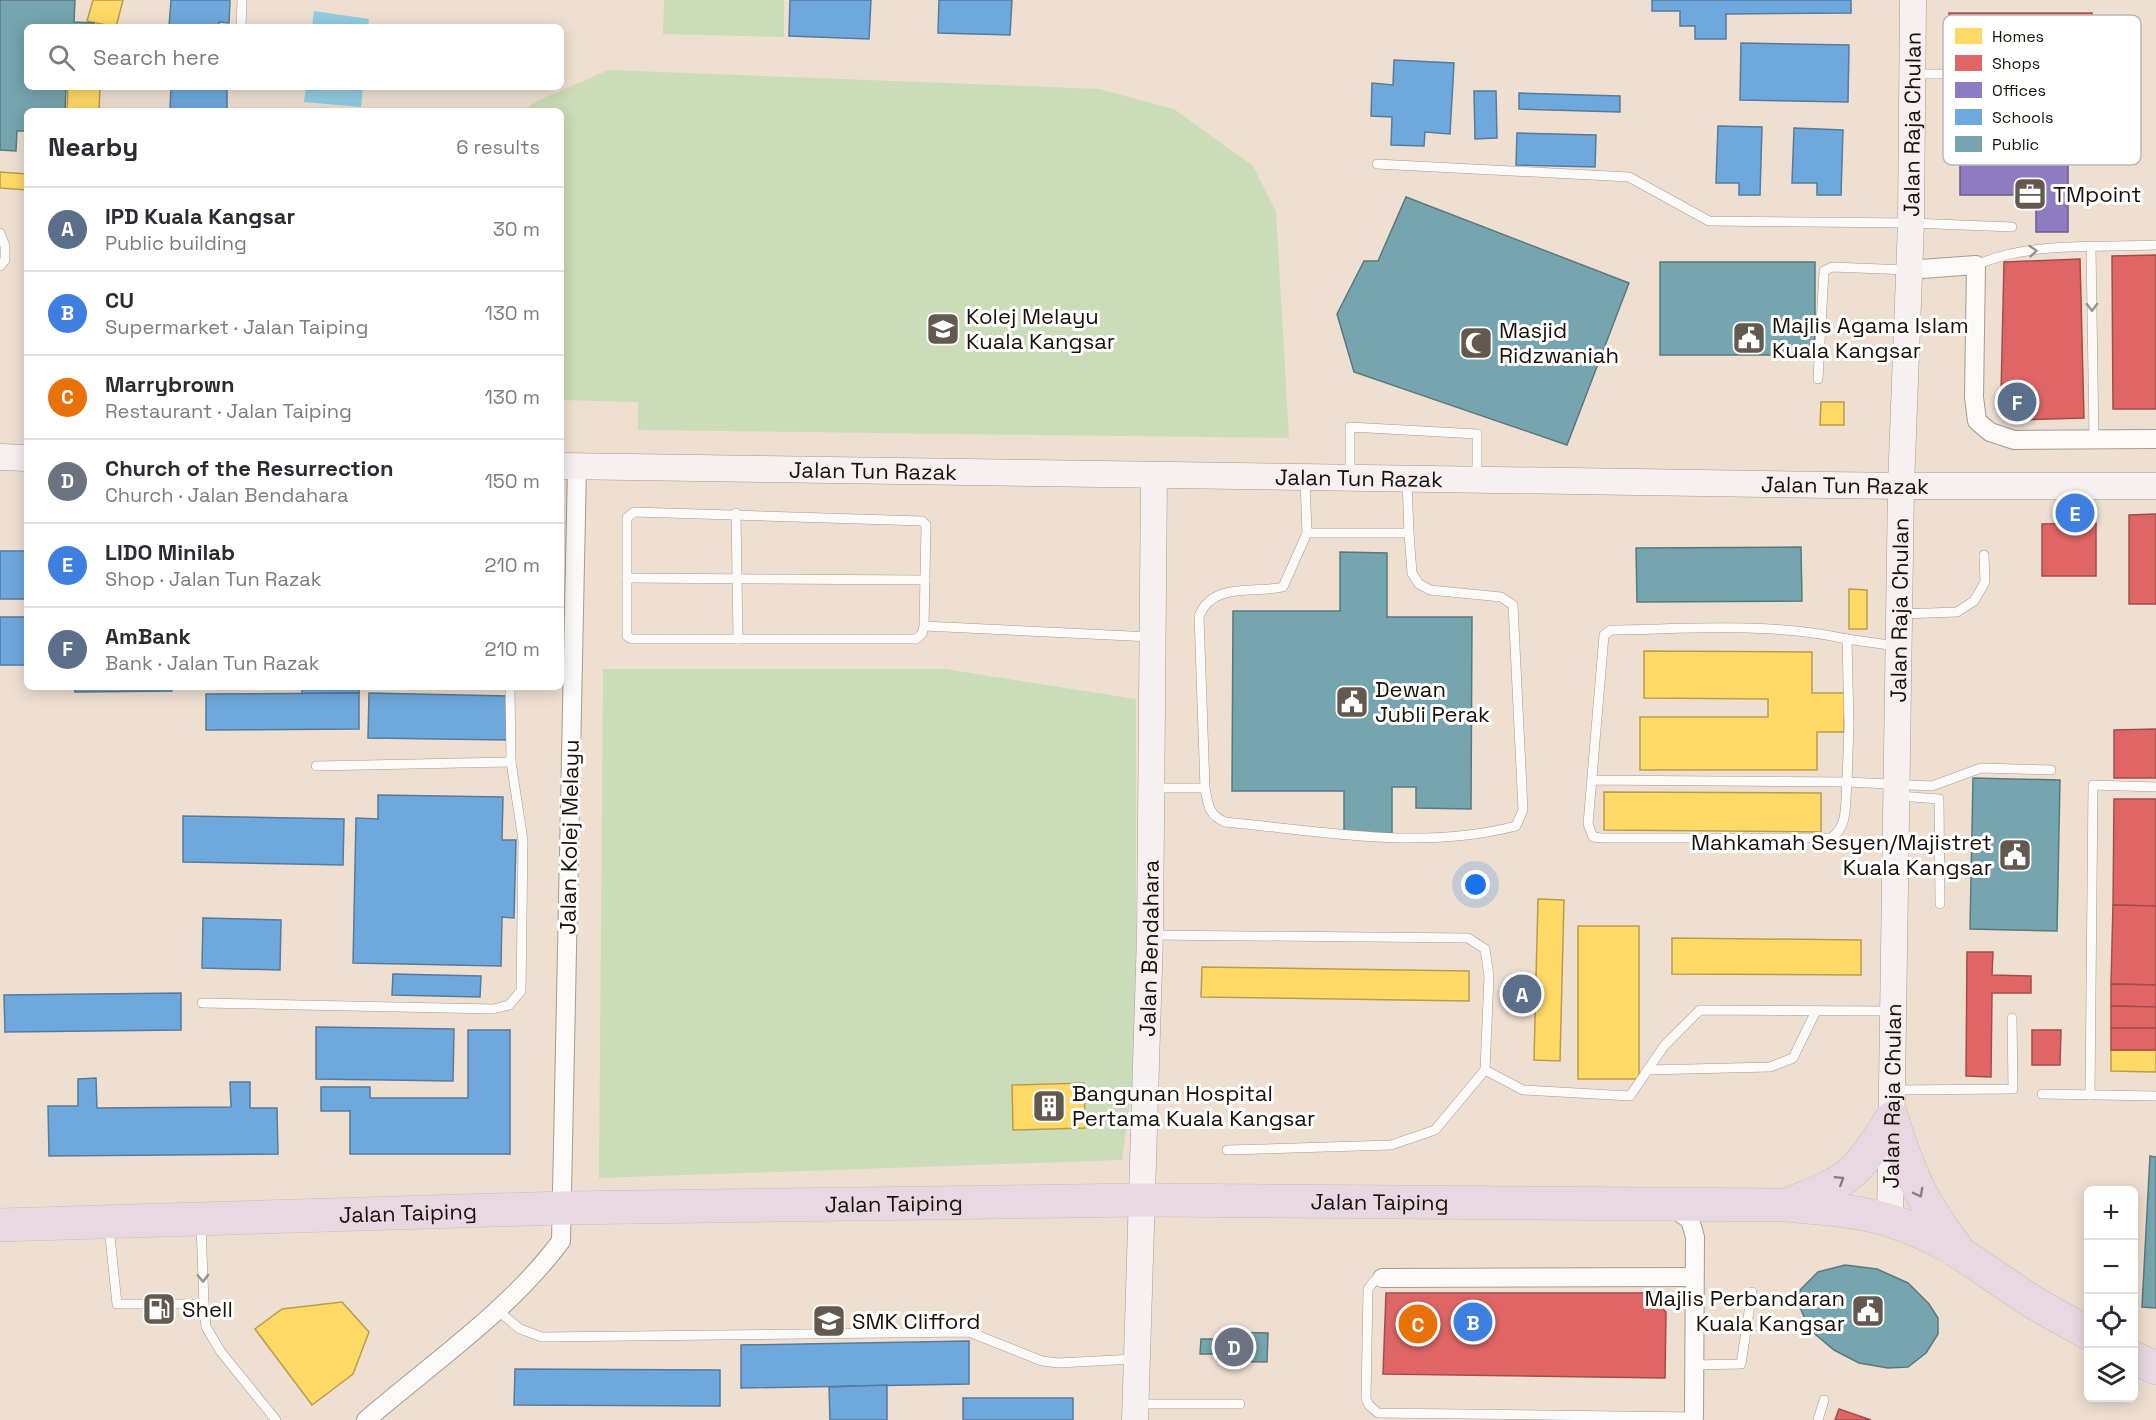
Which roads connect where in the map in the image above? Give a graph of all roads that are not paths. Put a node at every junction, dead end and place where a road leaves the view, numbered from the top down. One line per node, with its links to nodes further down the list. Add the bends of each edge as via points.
1 (242, 0): 3 (lane)
2 (1913, 0): 4 (street, Jalan Raja Chulan)
3 (241, 24)
4 (1912, 74): 5 (lane); 7 (street, Jalan Raja Chulan)
5 (1943, 75)
6 (1377, 164): 7 (lane, via 1629,177 1709,221)
7 (1911, 222): 8 (lane); 14 (street, Jalan Raja Chulan)
8 (2012, 227)
9 (0, 233): 13 (lane, via 5,246 5,260)
10 (2156, 245): 11 (lane)
11 (2091, 248): 12 (lane, one-way to 11, via 1996,256 2030,250); 16 (lane, one-way to 16)
12 (1976, 265): 14 (street); 16 (street, via 1977,421 1990,432 2014,440)
13 (0, 266)
14 (1908, 270): 15 (lane, via 1832,267 1824,272); 26 (street, Jalan Raja Chulan)
15 (1818, 379)
16 (2094, 439): 17 (street)
17 (2156, 439)
18 (0, 457): 19 (street)
19 (24, 458)
20 (569, 466): 21 (street, Jalan Tun Razak); 68 (street, Jalan Kolej Melayu)
21 (1154, 475): 22 (street, Jalan Tun Razak); 37 (street, Jalan Bendahara)
22 (1305, 477): 23 (street, Jalan Tun Razak); 29 (lane)
23 (1350, 478): 24 (street, Jalan Tun Razak); 25 (lane, via 1350,427 1477,434)
24 (1407, 479): 25 (street, Jalan Tun Razak); 30 (lane)
25 (1477, 480): 26 (street, Jalan Tun Razak)
26 (1901, 486): 27 (street, Jalan Tun Razak); 35 (street, Jalan Raja Chulan)
27 (2156, 486)
28 (736, 513): 32 (lane, via 629,514); 33 (lane); 34 (lane, via 922,521 926,525)
29 (1307, 533): 30 (lane); 49 (lane, via 1283,586 1229,591 1203,606 1200,616)
30 (1409, 533): 49 (lane, via 1412,573 1419,584 1430,590 1501,597 1512,605 1523,810 1516,826 1488,833 1410,839 1225,822 1214,818)
31 (1984, 555): 35 (lane, via 1985,582 1974,601 1957,612)
32 (627, 578): 33 (lane); 38 (lane, via 629,638)
33 (737, 579): 34 (lane); 38 (lane)
34 (925, 580): 36 (lane)
35 (1899, 614): 40 (street, Jalan Raja Chulan)
36 (924, 626): 37 (lane); 38 (lane, via 921,637 916,639)
37 (1153, 637): 48 (street, Jalan Bendahara)
38 (738, 639)
39 (1847, 639): 40 (lane); 45 (lane, via 1813,631 1752,627 1611,630 1604,635); 46 (lane)
40 (1899, 647): 50 (street, Jalan Raja Chulan)
41 (510, 690): 42 (lane)
42 (511, 762): 43 (lane); 53 (lane, via 523,840 521,991 509,1005 493,1009)
43 (316, 766)
44 (2051, 770): 50 (lane, via 1981,768 1932,786)
45 (1592, 780): 46 (lane); 46 (lane, via 1589,831 1593,837 1602,838 1830,838 1843,826)
46 (1847, 782): 50 (lane)
47 (2156, 786): 60 (lane, via 2093,785)
48 (1153, 788): 49 (lane); 52 (street, Jalan Bendahara)
49 (1205, 788)
50 (1896, 790): 51 (lane, via 1939,799); 55 (street, Jalan Raja Chulan)
51 (1940, 904)
52 (1150, 935): 57 (lane, via 1468,939 1485,949 1490,976); 64 (street, Jalan Bendahara)
53 (202, 1003)
54 (1816, 1011): 55 (lane); 58 (lane, via 1700,1010 1664,1046); 58 (lane, via 1793,1058 1770,1067)
55 (1893, 1011): 62 (street, Jalan Raja Chulan)
56 (2012, 1018): 62 (lane, via 2013,1089)
57 (1485, 1070): 58 (lane, via 1523,1090 1630,1096); 63 (lane, via 1435,1130 1391,1145)
58 (1647, 1070)
59 (2042, 1094): 60 (lane)
60 (2090, 1095): 61 (lane)
61 (2156, 1096)
62 (1892, 1104): 65 (highway, one-way to 62, via 1851,1173 1866,1157); 70 (street, Jalan Raja Chulan); 74 (highway, one-way to 74, via 1917,1191)
63 (1227, 1150)
64 (1142, 1200): 66 (highway, Jalan Taiping); 68 (highway, Jalan Taiping); 81 (street, Jalan Bendahara)
65 (1787, 1205): 67 (highway, Jalan Taiping); 70 (highway, Jalan Taiping)
66 (1669, 1206): 67 (highway, Jalan Taiping); 73 (street, via 1690,1220)
67 (1727, 1206): 73 (street, via 1705,1219)
68 (562, 1208): 69 (highway, Jalan Taiping); 79 (street, Jalan Kolej Melayu, via 561,1241 542,1266)
69 (201, 1219): 71 (highway, Jalan Taiping); 78 (lane, one-way to 78)
70 (1890, 1220): 74 (highway, Jalan Taiping)
71 (108, 1221): 72 (highway, Jalan Taiping); 78 (lane, via 117,1304)
72 (0, 1225)
73 (1695, 1237): 75 (street)
74 (1958, 1249): 80 (highway, via 2026,1298)
75 (1694, 1277): 76 (street); 83 (street)
76 (1382, 1278): 88 (lane, via 1368,1289 1366,1399 1378,1413)
77 (1752, 1292): 83 (lane, via 1741,1364)
78 (204, 1304): 89 (lane, via 206,1327 221,1352)
79 (497, 1310): 81 (lane, via 520,1329 542,1337 969,1332 1042,1361); 90 (street, Jalan Kolej Melayu)
80 (2084, 1331)
81 (1136, 1359): 87 (street, Jalan Bendahara)
82 (2138, 1360): 84 (highway)
83 (1694, 1365): 88 (street)
84 (2156, 1368)
85 (1824, 1400): 91 (lane)
86 (1240, 1404): 87 (lane)
87 (1135, 1412)
88 (1694, 1418)
89 (276, 1420)
90 (366, 1420)
91 (1818, 1420)

